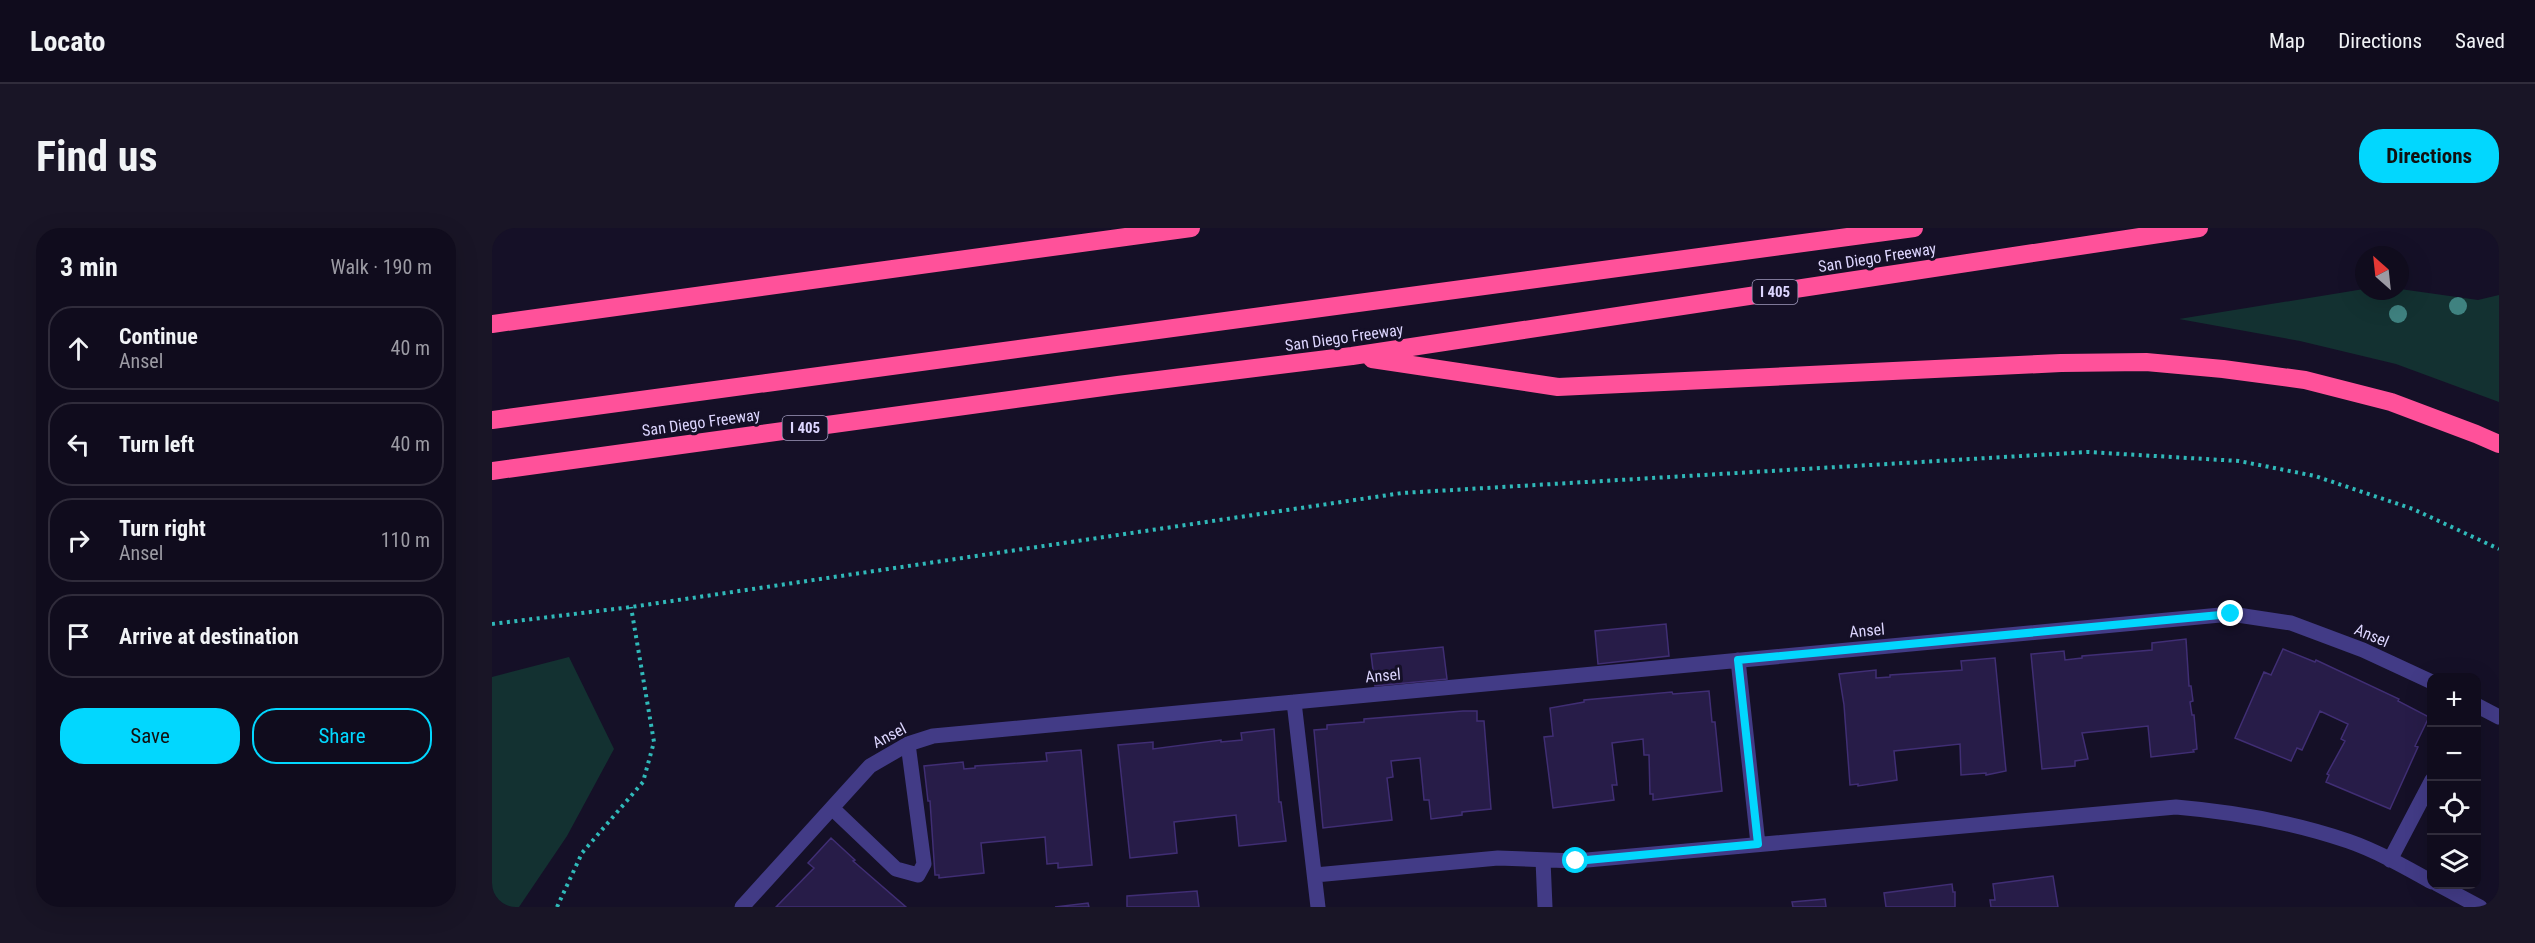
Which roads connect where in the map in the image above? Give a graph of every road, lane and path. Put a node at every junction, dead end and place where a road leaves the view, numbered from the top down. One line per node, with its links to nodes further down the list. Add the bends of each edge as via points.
1 (1191, 228): 4 (highway)
2 (1914, 228): 6 (highway)
3 (2199, 228): 5 (highway, San Diego Freeway / I 405)
4 (492, 324)
5 (1352, 356): 7 (highway, via 1558,387 2146,362 2305,380 2391,402); 8 (highway, San Diego Freeway / I 405)
6 (492, 420)
7 (2499, 444)
8 (492, 471)
9 (2499, 549): 10 (path, via 2413,508 2315,476 2239,461 2088,452 1402,493)
10 (632, 607): 11 (path); 26 (path, via 654,742 643,782 582,853)
11 (492, 624)
12 (1738, 660): 13 (street, Ansel, via 2231,614 2291,623); 14 (street, Ansel); 20 (street)
13 (2427, 680)
14 (1294, 702): 17 (street, Ansel, via 942,735); 23 (street)
15 (2481, 708): 16 (street)
16 (2499, 717)
17 (908, 744): 19 (street, Ansel, via 870,766); 19 (street, via 924,864 918,875 896,869)
18 (2431, 781): 22 (street)
19 (832, 808): 27 (street, Ansel)
20 (1758, 844): 21 (street, via 1576,861); 22 (street, via 2176,807 2271,819 2349,842)
21 (1543, 860): 23 (street, via 1498,858); 29 (street)
22 (2390, 860): 24 (street)
23 (1315, 875): 28 (street)
24 (2427, 879)
25 (2445, 889): 30 (street)
26 (556, 907)
27 (742, 907)
28 (1318, 907)
29 (1545, 907)
30 (2480, 907)

